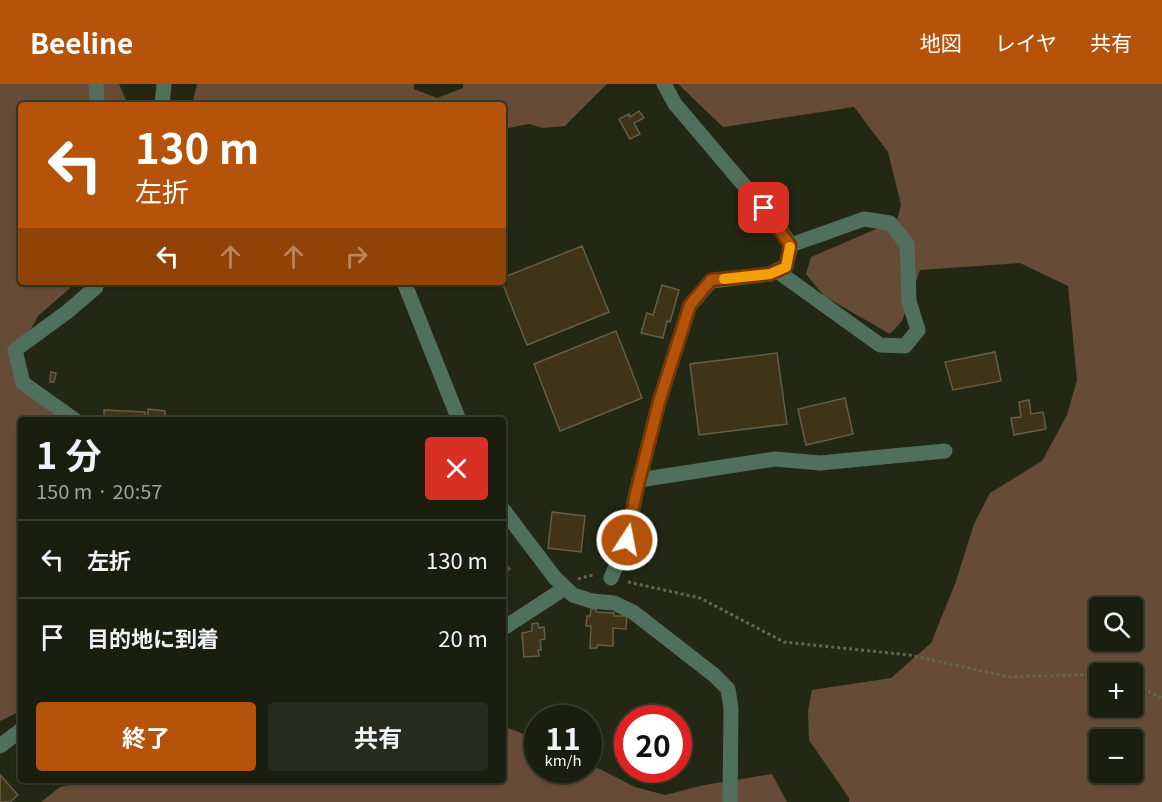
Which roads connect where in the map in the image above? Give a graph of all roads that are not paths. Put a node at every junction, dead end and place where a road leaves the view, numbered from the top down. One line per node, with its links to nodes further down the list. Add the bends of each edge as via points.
1 (96, 84): 4 (street)
2 (164, 84): 5 (street)
3 (664, 84): 6 (street, via 675,104)
4 (97, 102)
5 (162, 102)
6 (790, 245): 7 (street, via 786,267); 7 (street, via 864,219 890,223 907,244 909,301 918,330 904,346 880,345)
7 (777, 271): 13 (street, via 711,280 690,305)
8 (96, 285): 10 (street, via 68,312 15,350 23,383)
9 (405, 285): 11 (street)
10 (71, 417)
11 (458, 417)
12 (945, 451): 13 (street, via 820,463 775,459)
13 (639, 480): 15 (street, via 627,540)
14 (506, 513): 16 (street)
15 (611, 578)
16 (565, 588): 17 (street); 20 (street, via 576,598 614,603 633,612 728,689)
17 (506, 626)
18 (18, 732): 19 (street)
19 (0, 746)
20 (730, 802)

